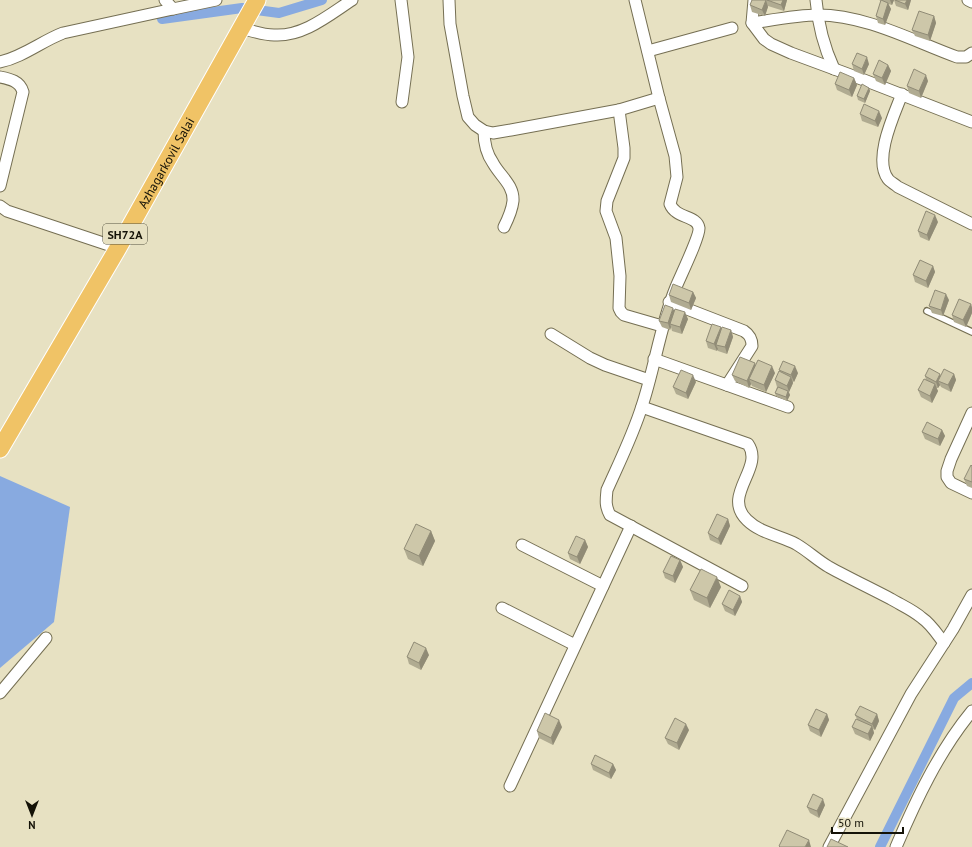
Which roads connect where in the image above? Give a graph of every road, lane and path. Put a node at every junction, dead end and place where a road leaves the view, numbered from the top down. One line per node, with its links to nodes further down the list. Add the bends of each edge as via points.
1 (158, 0): 13 (street)
2 (165, 0): 12 (street)
3 (216, 0): 12 (street)
4 (352, 0): 14 (street, via 297,33 276,36 260,33)
5 (401, 0): 25 (street, via 408,57)
6 (449, 0): 28 (street, via 452,31 468,117)
7 (635, 0): 18 (street)
8 (754, 0): 16 (street)
9 (816, 0): 15 (street)
10 (968, 0): 11 (street)
11 (972, 2)
12 (173, 8): 13 (street)
13 (157, 12): 20 (street, via 63,33 20,55)
14 (250, 13): 33 (main road, Azhagarkovil Salai / SH72A)
15 (817, 15): 16 (street); 19 (street, via 854,20 882,28 957,57 966,57); 21 (street, via 826,52)
16 (752, 23): 21 (street, via 771,44)
17 (732, 28): 18 (street)
18 (648, 51): 24 (street)
19 (972, 53)
20 (0, 62)
21 (834, 69): 23 (street)
22 (0, 76): 29 (street, via 17,82 22,87 22,92)
23 (902, 94): 27 (street); 31 (street, via 885,140 883,166 888,178 898,187)
24 (659, 98): 26 (street); 34 (street, via 675,156 676,177 670,204 675,213 692,219 699,228)
25 (402, 102)
26 (618, 110): 28 (street, via 493,133); 36 (street, via 624,158 607,201 606,211 616,238 621,282 619,308 624,315)
27 (972, 122)
28 (484, 131): 32 (street, via 487,152 512,189 513,200)
29 (0, 186)
30 (0, 206): 33 (street, via 7,211)
31 (972, 224)
32 (504, 227)
33 (118, 248): 45 (main road, Azhagarkovil Salai / SH72A)
34 (670, 302): 36 (street); 41 (street, via 749,335 752,346)
35 (927, 311): 37 (lane)
36 (662, 326): 39 (street)
37 (972, 332)
38 (551, 334): 40 (street, via 590,358)
39 (654, 359): 40 (street); 41 (street)
40 (649, 380): 42 (street)
41 (727, 385): 43 (street)
42 (642, 407): 47 (street, via 607,490 605,501 610,515); 54 (street, via 748,444 752,457 738,504 740,512 748,521 795,544 820,562 906,607 923,618)
43 (788, 407)
44 (972, 412): 46 (street, via 951,459 947,477 951,483)
45 (0, 449)
46 (972, 493)
47 (631, 526): 49 (street); 50 (street)
48 (522, 545): 49 (street)
49 (603, 586): 55 (street)
50 (742, 586)
51 (972, 595): 54 (street)
52 (502, 608): 55 (street)
53 (46, 638): 56 (street)
54 (944, 643): 59 (street, via 910,694)
55 (575, 645): 58 (street)
56 (0, 693)
57 (972, 711): 60 (street, via 944,750)
58 (510, 786)
59 (829, 847)
60 (896, 847)

